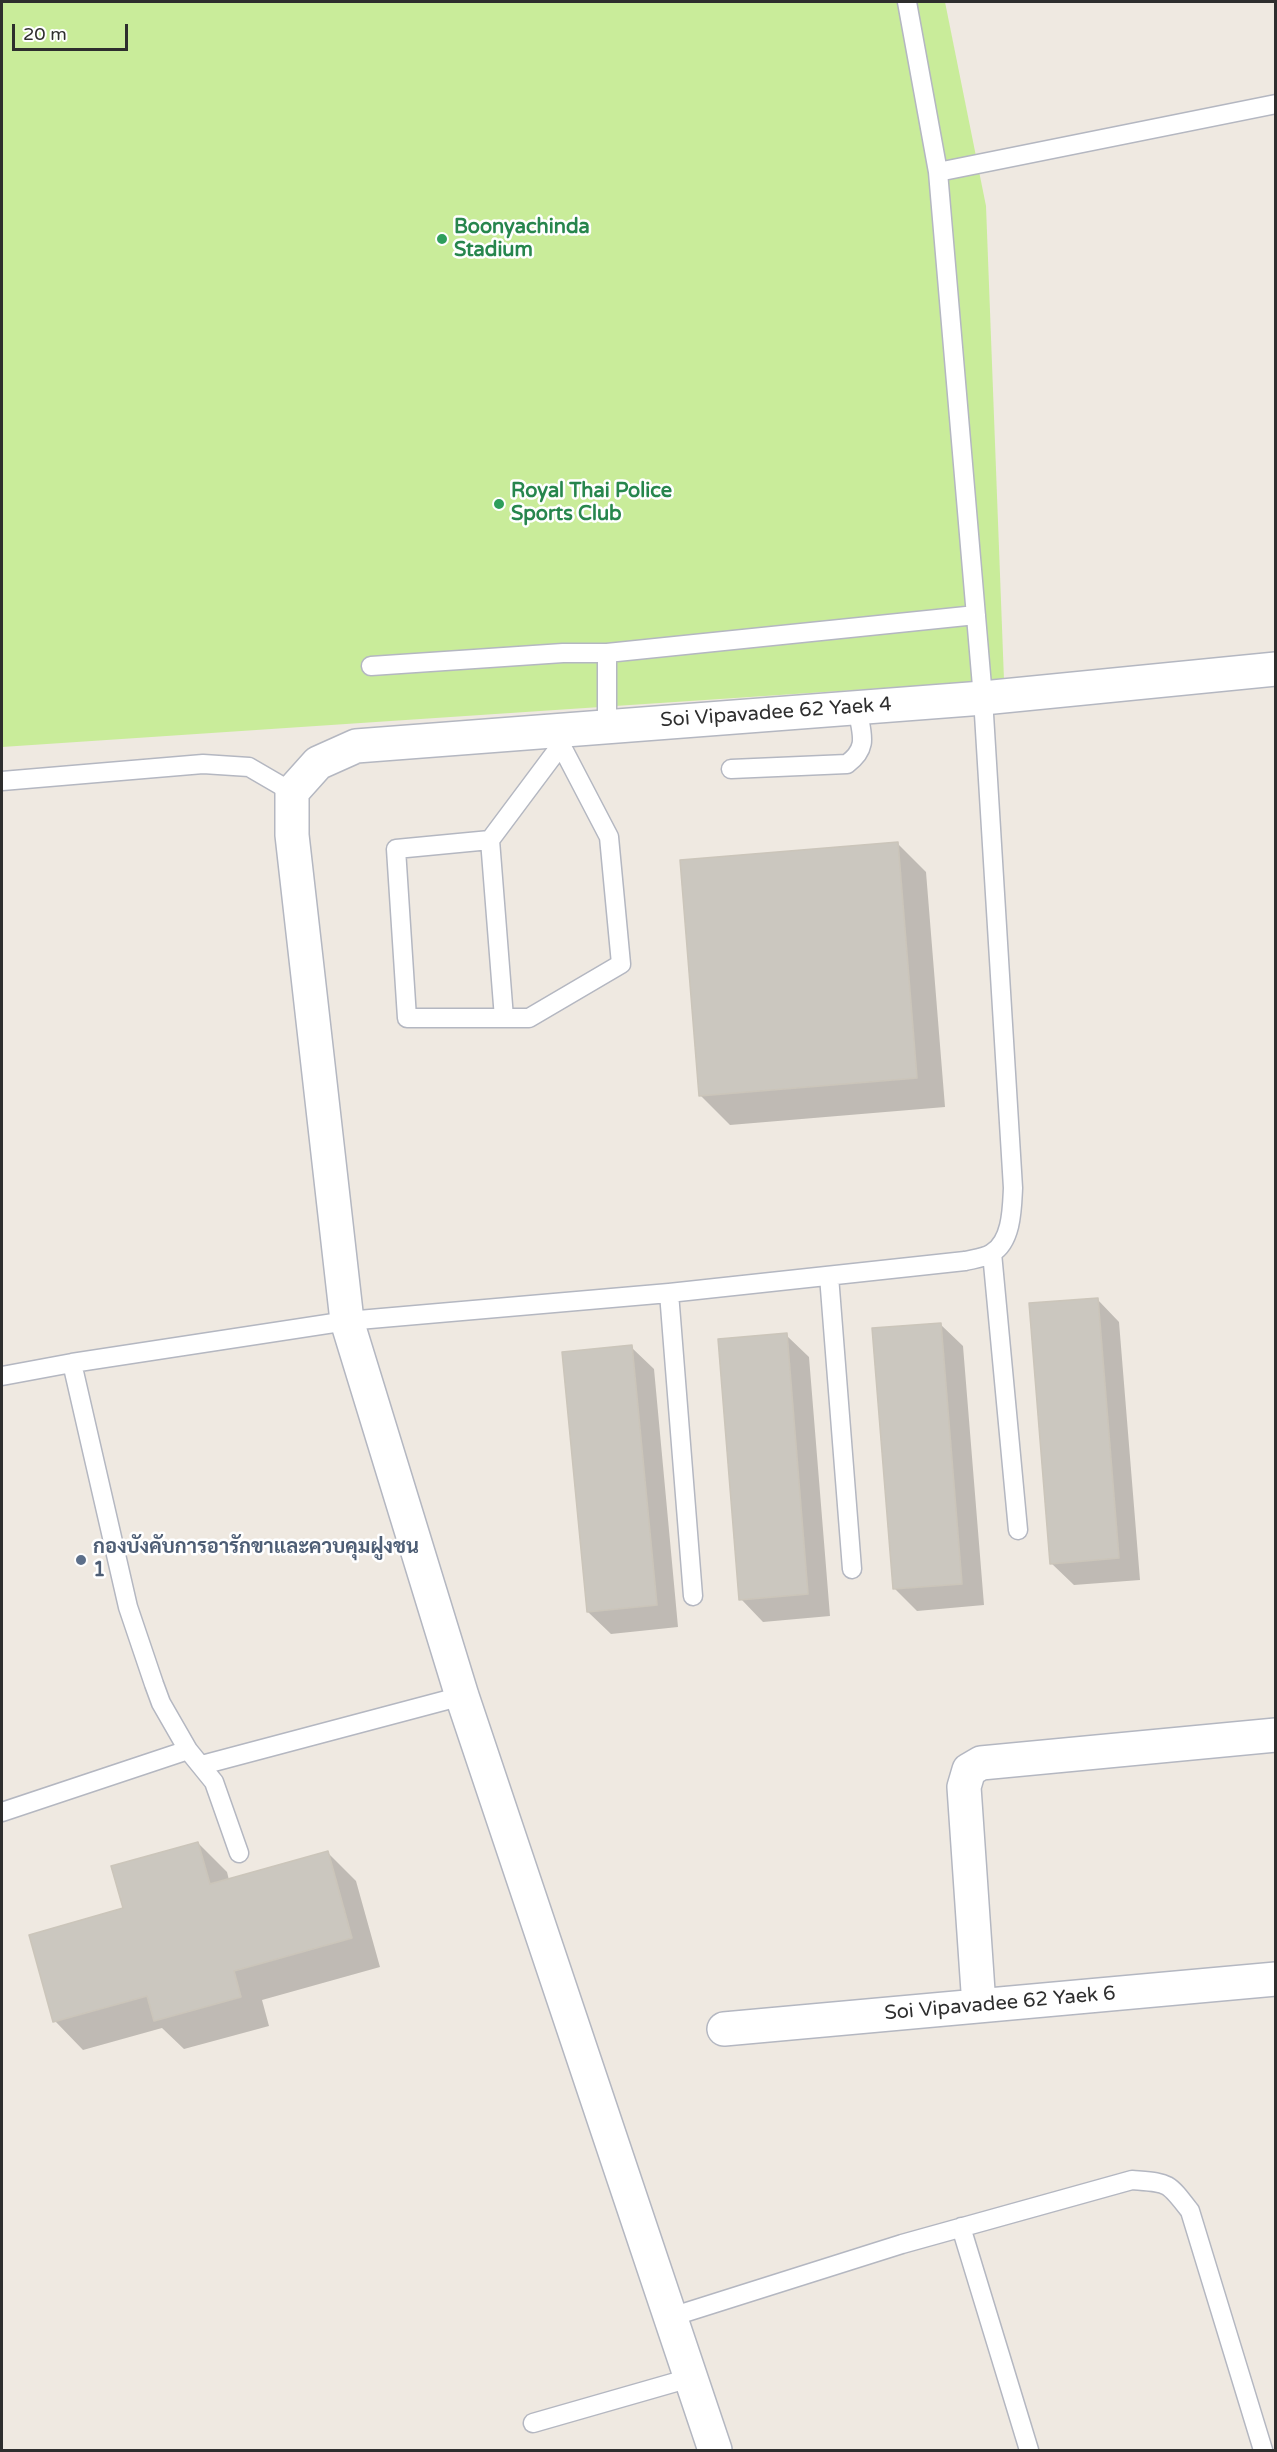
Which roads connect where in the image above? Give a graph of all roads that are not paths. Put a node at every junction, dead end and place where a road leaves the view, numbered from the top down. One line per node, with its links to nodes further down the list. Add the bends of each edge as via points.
1 (907, 2): 3 (lane)
2 (1275, 104): 3 (lane)
3 (938, 172): 4 (lane)
4 (976, 615): 5 (lane); 8 (lane)
5 (607, 653): 6 (lane); 10 (lane)
6 (371, 666)
7 (1275, 669): 8 (street, Soi Vipavadee 62 Yaek 4)
8 (983, 698): 9 (street, Soi Vipavadee 62 Yaek 4); 17 (lane, via 1013,1188 1012,1215 1002,1243)
9 (857, 707): 10 (street, Soi Vipavadee 62 Yaek 4); 12 (lane, via 863,746 847,764)
10 (607, 726): 11 (street, Soi Vipavadee 62 Yaek 4)
11 (558, 737): 14 (street, Soi Vipavadee 62 Yaek 4, via 356,746 318,763); 15 (lane); 16 (lane, via 609,837 621,964 529,1018)
12 (731, 769)
13 (2, 781): 14 (lane, via 203,764 249,767)
14 (292, 792): 20 (street, via 292,836)
15 (490, 840): 16 (lane); 16 (lane, via 396,849 407,1018)
16 (504, 1018)
17 (992, 1253): 18 (lane, via 965,1261); 23 (lane)
18 (829, 1276): 19 (lane); 24 (lane)
19 (669, 1293): 20 (lane); 25 (lane)
20 (347, 1321): 21 (lane); 26 (street)
21 (72, 1362): 22 (lane); 28 (lane, via 128,1607 161,1704)
22 (2, 1376)
23 (1018, 1530)
24 (852, 1569)
25 (693, 1596)
26 (462, 1696): 29 (lane); 36 (street)
27 (1275, 1735): 33 (street, via 981,1763 969,1770 964,1786)
28 (188, 1750): 29 (lane); 30 (lane)
29 (202, 1765): 31 (lane, via 214,1782)
30 (2, 1812)
31 (239, 1853)
32 (1275, 1979): 33 (street, Soi Vipavadee 62 Yaek 6)
33 (979, 2006): 34 (street, Soi Vipavadee 62 Yaek 6)
34 (724, 2030)
35 (961, 2228): 36 (lane); 40 (lane); 41 (lane, via 1131,2180 1171,2186 1190,2211)
36 (671, 2317): 37 (street)
37 (690, 2378): 38 (lane); 39 (street)
38 (533, 2423)
39 (715, 2451)
40 (1029, 2451)
41 (1263, 2451)

